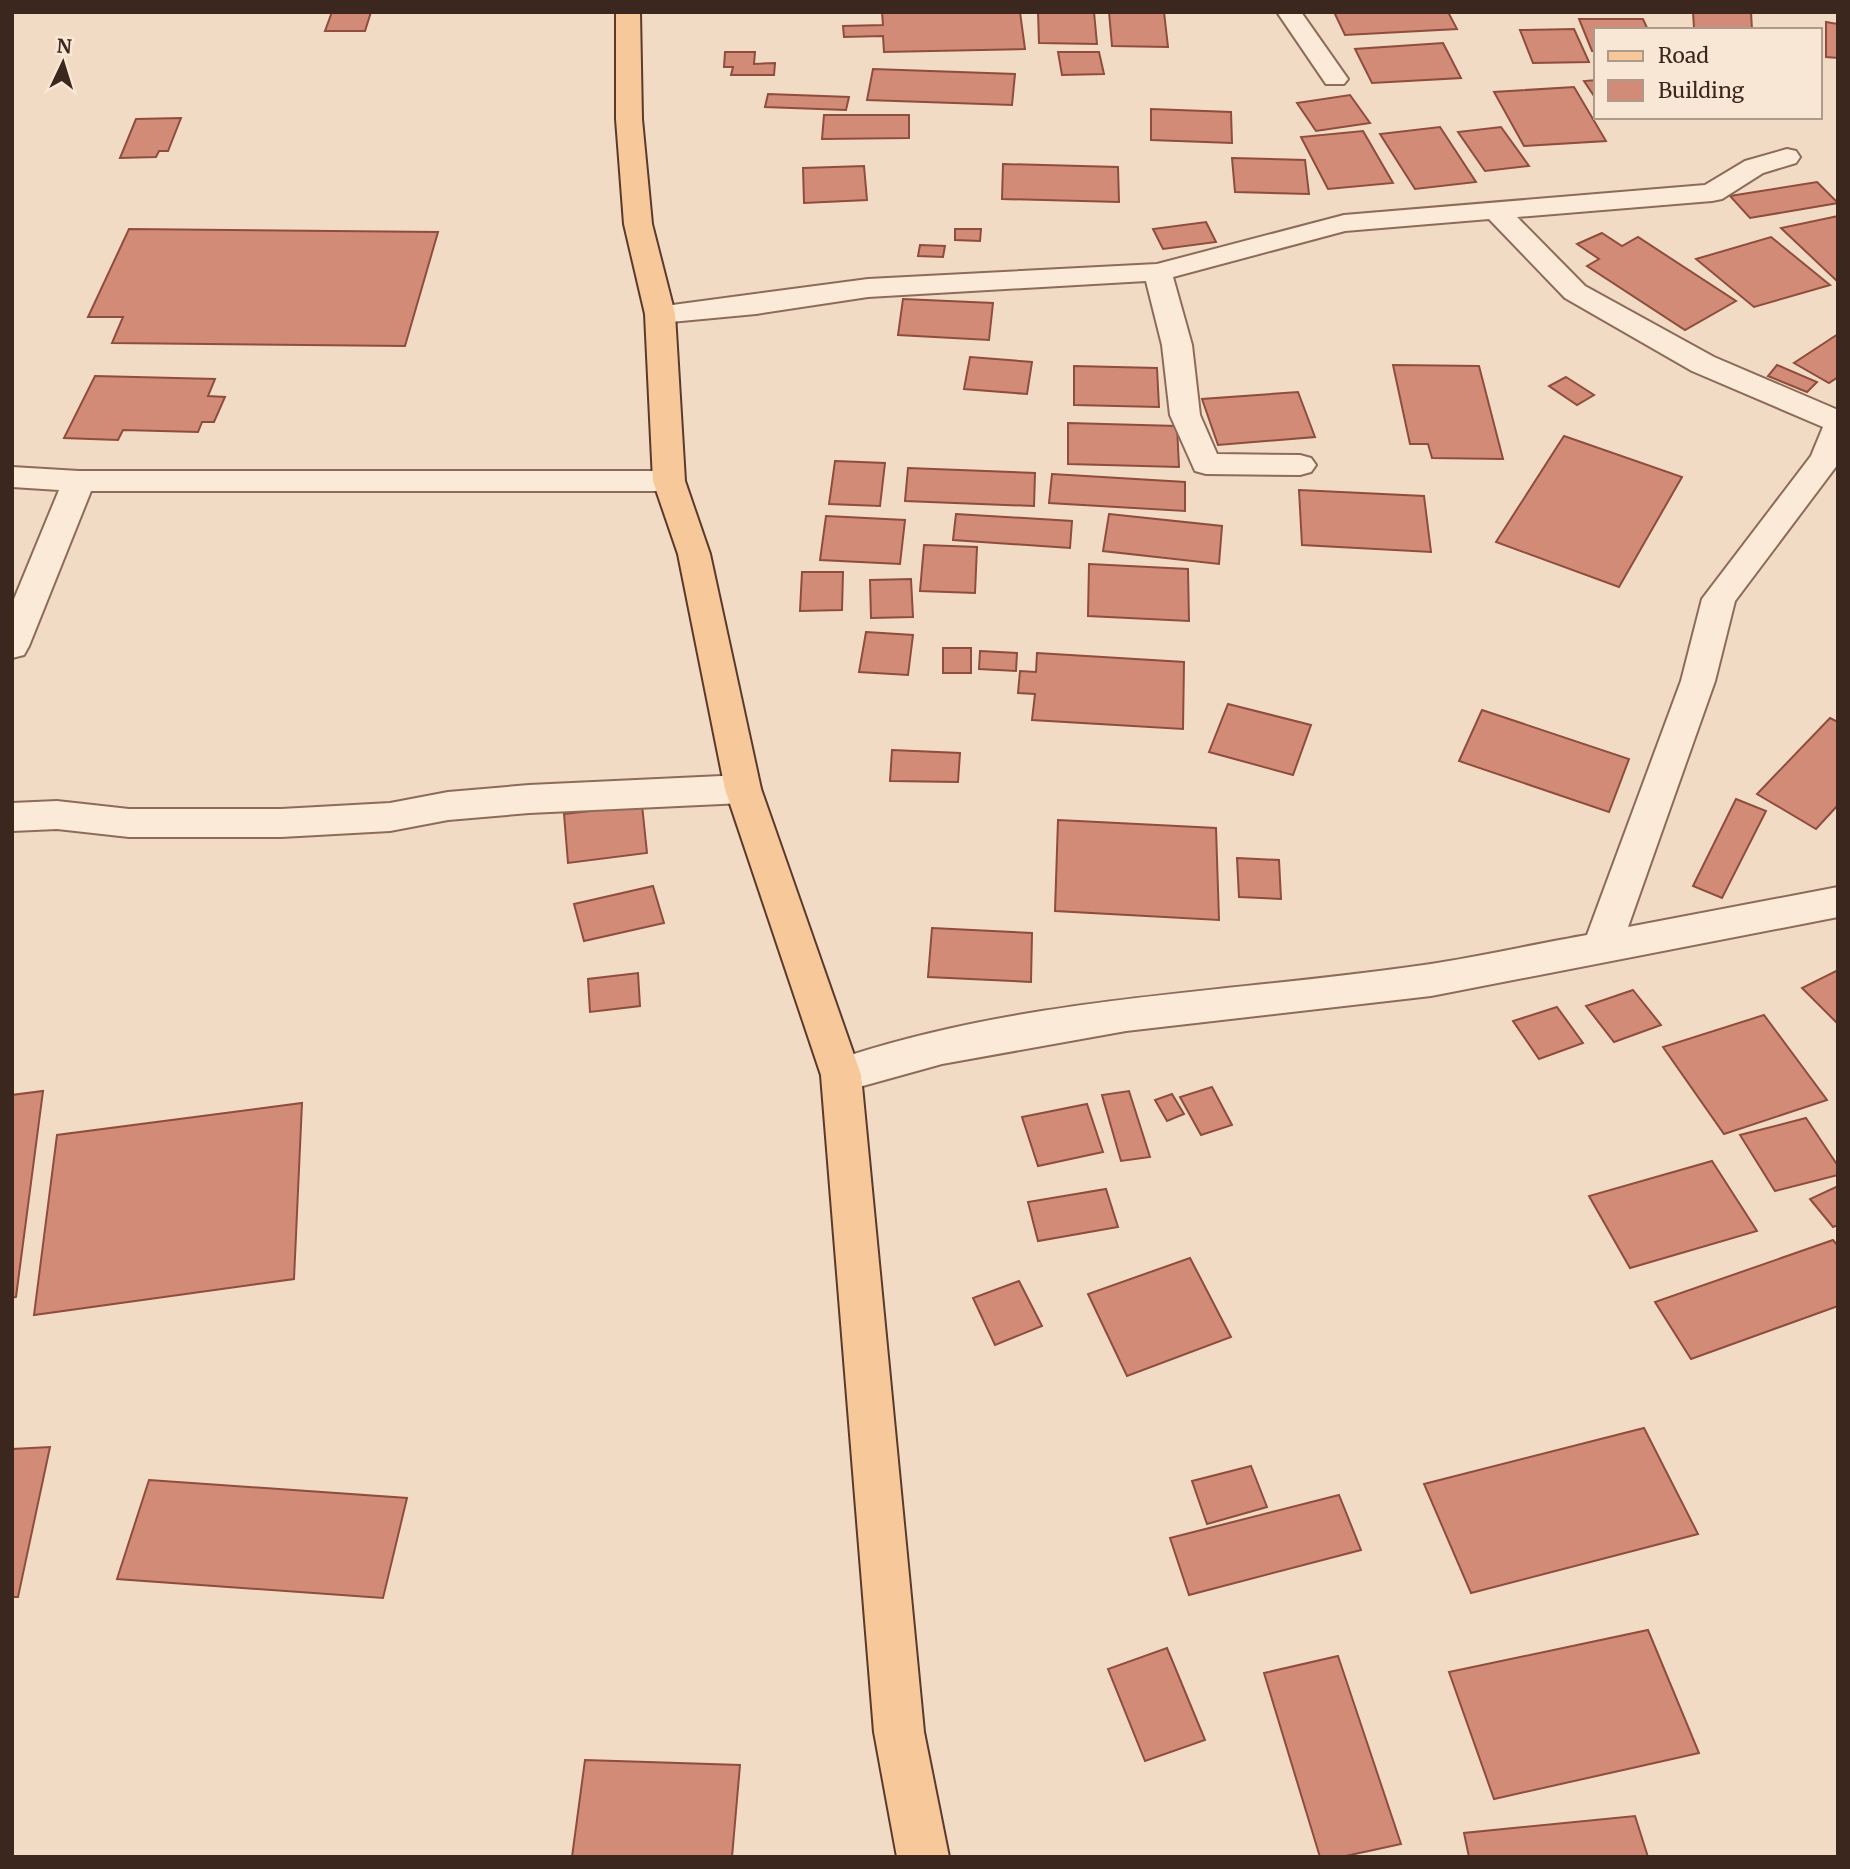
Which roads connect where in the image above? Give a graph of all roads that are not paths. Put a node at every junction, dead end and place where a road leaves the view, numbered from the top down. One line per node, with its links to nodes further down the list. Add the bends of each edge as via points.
1 (628, 12): 7 (main road, via 629,119 638,224)
2 (1289, 12): 3 (street)
3 (1335, 79)
4 (1787, 157): 5 (street, via 1754,166 1712,193)
5 (1496, 211): 6 (street, via 1344,223); 8 (street, via 1575,292 1703,364)
6 (1158, 272): 7 (street, via 868,288); 10 (street, via 1177,345 1185,415 1206,464)
7 (660, 314): 13 (main road)
8 (1838, 422)
9 (1838, 428): 18 (street, via 1825,458 1719,599 1698,681)
10 (1300, 465)
11 (12, 477): 12 (street)
12 (79, 481): 13 (street); 14 (street)
13 (669, 481): 15 (main road, via 694,554)
14 (12, 646)
15 (743, 789): 16 (street, via 529,799 390,817 281,823); 19 (main road)
16 (12, 817)
17 (1838, 902): 18 (street)
18 (1602, 946): 19 (street, via 1431,980 1126,1015 942,1047)
19 (841, 1075): 20 (main road, via 899,1732)
20 (923, 1857)

